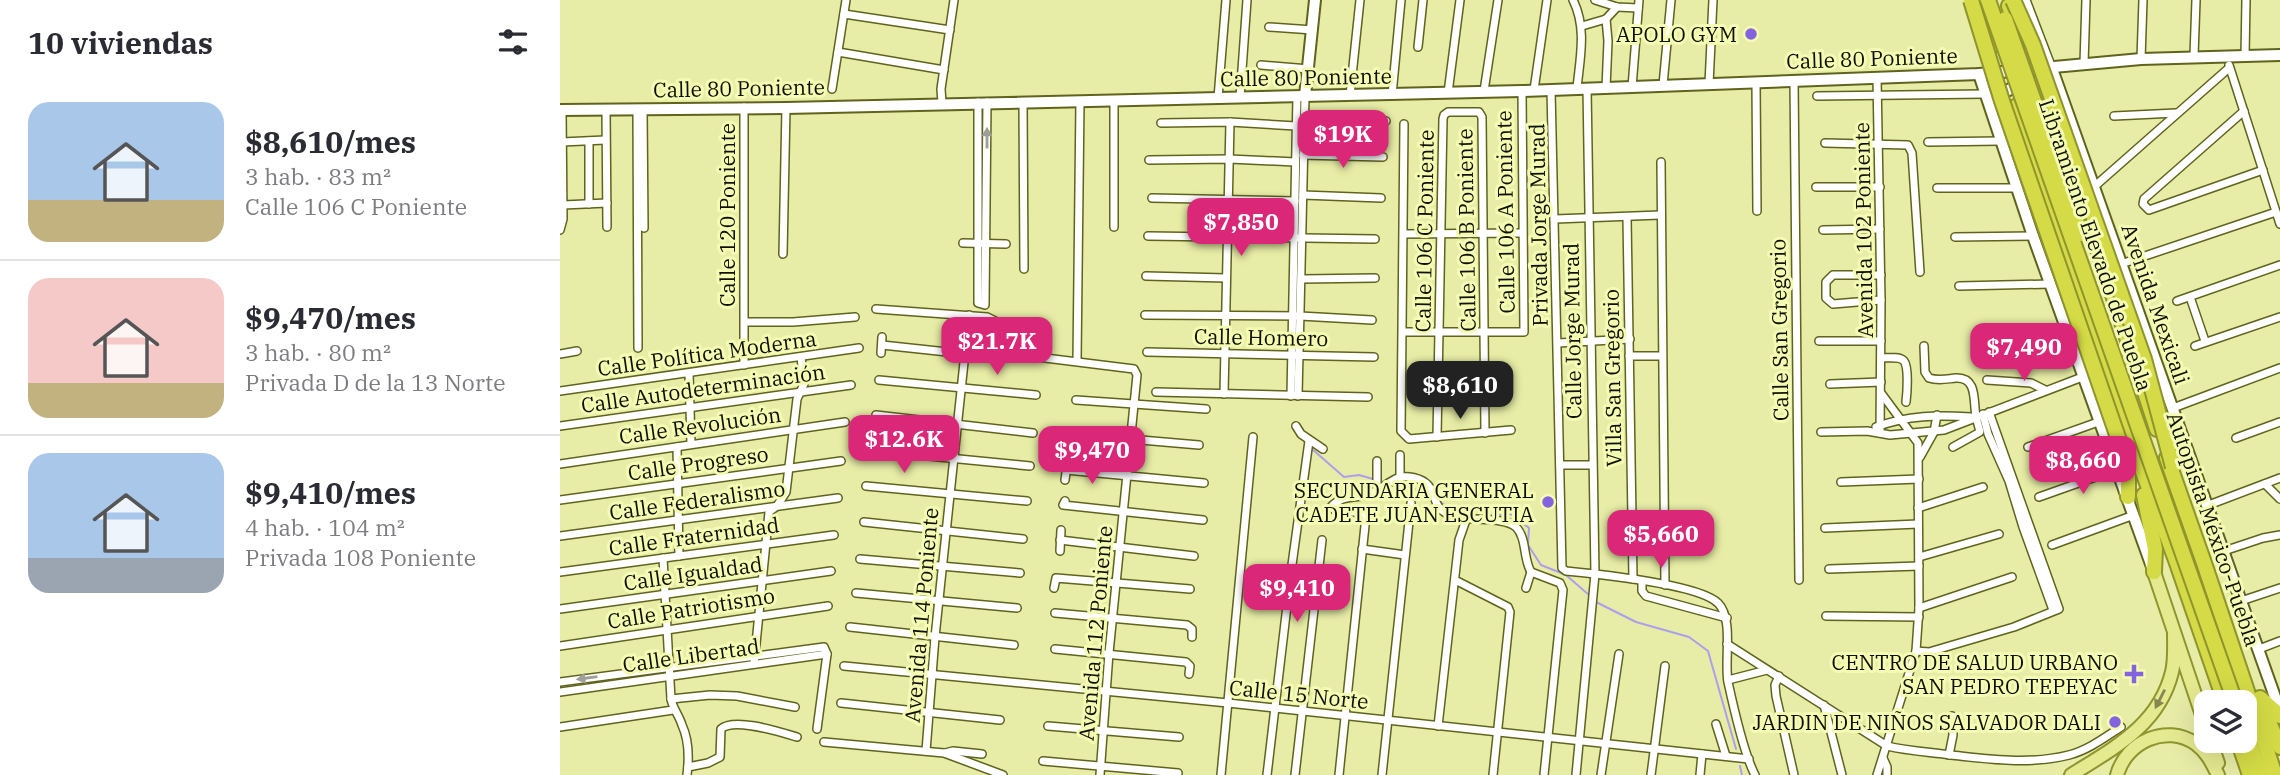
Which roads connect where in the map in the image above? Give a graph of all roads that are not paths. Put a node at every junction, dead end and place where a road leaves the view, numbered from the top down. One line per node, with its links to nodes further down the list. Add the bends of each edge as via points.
1 (846, 0): 30 (street)
2 (954, 0): 35 (street)
3 (1226, 0): 72 (street)
4 (1247, 0): 71 (street)
5 (1315, 0): 36 (street)
6 (1360, 0): 66 (street)
7 (1401, 0): 67 (street)
8 (1423, 0): 37 (street)
9 (1461, 0): 64 (street)
10 (1498, 0): 62 (street)
11 (1547, 0): 60 (street)
12 (1573, 0): 33 (street)
13 (1595, 0): 29 (street)
14 (1671, 0): 54 (street)
15 (1713, 0): 53 (street)
16 (1971, 0): 255 (highway, bridge, via 2006,113)
17 (1979, 0): 255 (highway)
18 (1988, 0): 389 (highway, Libramiento Elevado de Puebla, bridge)
19 (1998, 0): 390 (highway, Libramiento Elevado de Puebla, bridge)
20 (2007, 0): 299 (highway, Autopista México-Puebla, via 2045,97)
21 (2013, 0): 299 (highway, bridge, via 2144,359)
22 (2026, 0): 31 (street)
23 (2033, 0): 31 (street)
24 (2086, 0): 44 (street)
25 (2143, 0): 42 (street)
26 (2196, 0): 40 (street)
27 (2246, 0): 41 (street)
28 (1639, 4): 29 (street); 56 (street)
29 (1617, 7): 32 (street)
30 (844, 14): 35 (street); 38 (street)
31 (2033, 18): 47 (street)
32 (1606, 19): 33 (street); 58 (street)
33 (1582, 26): 57 (street, Calle Jorge Murad)
34 (1269, 27): 36 (street)
35 (950, 30): 48 (street)
36 (1313, 30): 46 (street)
37 (1418, 47)
38 (838, 52): 48 (street); 59 (street)
39 (2280, 55): 41 (street, Calle 80 Poniente)
40 (2194, 56): 42 (street, Calle 80 Poniente); 43 (street, Calle 80 Poniente)
41 (2245, 56): 43 (street, Calle 80 Poniente)
42 (2141, 59): 44 (street, Calle 80 Poniente)
43 (2229, 62): 84 (street); 86 (street)
44 (2084, 64): 47 (street, Calle 80 Poniente)
45 (1261, 65): 46 (street)
46 (1309, 69): 68 (street)
47 (2052, 69): 49 (street, Calle 80 Poniente); 55 (street, Avenida Mexicali)
48 (944, 70): 77 (street)
49 (1979, 74): 50 (street, Calle 80 Poniente); 65 (street)
50 (1877, 78): 51 (street, Calle 80 Poniente); 70 (street, Avenida 102 Poniente)
51 (1794, 80): 52 (street, Calle 80 Poniente); 338 (street, Calle San Gregorio)
52 (1756, 82): 53 (street, Calle 80 Poniente); 120 (street)
53 (1709, 84): 54 (street, Calle 80 Poniente)
54 (1663, 85): 56 (street, Calle 80 Poniente)
55 (2059, 86): 79 (street, via 2023,84 2001,95); 107 (street, Avenida Mexicali)
56 (1632, 87): 58 (street, Calle 80 Poniente)
57 (1582, 88): 58 (street, Calle 80 Poniente); 61 (street, Calle 80 Poniente); 123 (street, Calle Jorge Murad)
58 (1606, 88)
59 (832, 89)
60 (1534, 90): 61 (street, Calle 80 Poniente); 63 (street, Calle 80 Poniente)
61 (1551, 90): 125 (street, Privada Jorge Murad)
62 (1484, 91): 63 (street, Calle 80 Poniente); 64 (street, Calle 80 Poniente)
63 (1522, 91): 133 (street, Calle 106 A Poniente)
64 (1448, 93): 67 (street, Calle 80 Poniente)
65 (1985, 94): 70 (street); 79 (street)
66 (1350, 95): 67 (street, Calle 80 Poniente); 68 (street, Calle 80 Poniente)
67 (1392, 95)
68 (1301, 96): 71 (street, Calle 80 Poniente); 90 (street)
69 (1817, 96): 70 (street)
70 (1878, 96): 99 (street, Avenida 102 Poniente)
71 (1240, 97): 72 (street, Calle 80 Poniente)
72 (1218, 98): 74 (street, Calle 80 Poniente)
73 (1080, 100): 74 (street, Calle 80 Poniente); 76 (street, Calle 80 Poniente); 198 (street)
74 (1114, 100): 129 (street)
75 (983, 102): 76 (street, Calle 80 Poniente); 77 (street, Calle 80 Poniente); 144 (street)
76 (1023, 102): 149 (street)
77 (942, 103): 80 (street, Calle 80 Poniente)
78 (744, 107): 80 (street, Calle 80 Poniente); 81 (street, Calle 80 Poniente); 169 (street, Calle 120 Poniente)
79 (1990, 107): 95 (street)
80 (786, 108): 146 (street)
81 (640, 109): 83 (street, Calle 80 Poniente); 128 (street); 184 (street)
82 (561, 110): 83 (street, Calle 80 Poniente); 96 (street)
83 (606, 110): 93 (street)
84 (2245, 111): 106 (street); 106 (street, via 2144,199 2144,207 2150,210)
85 (1448, 112): 135 (street, Calle 106 C Poniente, via 1443,119); 136 (street, Calle 106 B Poniente, via 1479,112 1482,117)
86 (2176, 113): 87 (street); 107 (street)
87 (2114, 116)
88 (1386, 121): 90 (street)
89 (1230, 122): 90 (street); 91 (street); 102 (street)
90 (1298, 122): 100 (street); 104 (street)
91 (1161, 123)
92 (1404, 124): 134 (street)
93 (606, 140): 94 (street); 117 (street)
94 (589, 141): 96 (street); 118 (street)
95 (2000, 141): 97 (street); 111 (street)
96 (562, 142): 119 (street)
97 (1928, 142)
98 (1825, 143): 99 (street)
99 (1880, 144): 109 (street, Avenida 102 Poniente); 150 (street, via 1908,145 1912,153)
100 (1303, 155): 101 (street); 112 (street)
101 (1383, 157)
102 (1229, 159): 103 (street); 104 (street); 115 (street)
103 (1149, 160)
104 (1296, 162): 112 (street)
105 (1661, 162): 122 (street)
106 (2263, 170): 121 (street)
107 (2095, 186): 147 (street, Avenida Mexicali)
108 (1816, 187): 109 (street)
109 (1880, 187): 130 (street, Avenida 102 Poniente)
110 (1937, 188): 111 (street)
111 (2016, 188): 138 (street)
112 (1300, 189): 114 (street); 116 (street); 141 (street)
113 (1152, 198): 115 (street)
114 (1381, 198)
115 (1228, 199): 116 (street); 140 (street)
116 (1295, 201): 141 (street)
117 (607, 203): 118 (street); 127 (street)
118 (589, 204): 119 (street)
119 (563, 205): 131 (street)
120 (1757, 211)
121 (2276, 212): 126 (street); 147 (street)
122 (1660, 215): 124 (street); 193 (street)
123 (1588, 218): 124 (street); 125 (street); 176 (street, Calle Jorge Murad)
124 (1628, 218): 175 (street, Villa San Gregorio)
125 (1555, 219): 180 (street, Privada Jorge Murad)
126 (2280, 224)
127 (607, 226)
128 (645, 228)
129 (1114, 228)
130 (1880, 229): 132 (street); 151 (street, Avenida 102 Poniente)
131 (560, 230)
132 (1823, 230)
133 (1522, 233): 136 (street); 171 (street, Calle 106 A Poniente, via 1524,332)
134 (1404, 234): 135 (street); 172 (street)
135 (1442, 234): 136 (street); 170 (street, Calle 106 C Poniente)
136 (1484, 234): 171 (street, Calle 106 B Poniente)
137 (1148, 236): 140 (street)
138 (2033, 236): 139 (street); 156 (street)
139 (1955, 237)
140 (1228, 239): 141 (street); 153 (street)
141 (1298, 239): 142 (street); 155 (street); 165 (street)
142 (1375, 239)
143 (963, 243): 144 (street)
144 (982, 244): 144 (street, via 978,303 985,305); 145 (street)
145 (1006, 244)
146 (783, 254)
147 (2121, 264): 222 (street, Avenida Mexicali)
148 (2280, 265): 158 (street)
149 (1024, 269)
150 (1920, 272)
151 (1881, 275): 159 (street, Avenida 102 Poniente); 159 (street, via 1833,275 1826,282 1826,298 1833,304)
152 (1146, 276): 153 (street)
153 (1226, 278): 164 (street)
154 (1375, 278): 155 (street)
155 (1301, 279): 165 (street)
156 (2050, 284): 157 (street); 173 (street)
157 (1959, 286)
158 (2190, 297): 160 (street); 179 (street)
159 (1881, 300): 178 (street, Avenida 102 Poniente)
160 (2178, 300)
161 (876, 309): 162 (street)
162 (969, 315): 189 (street, Avenida 114 Poniente); 198 (street, via 995,321 1020,355)
163 (1145, 315): 164 (street)
164 (1224, 315): 165 (street); 190 (street)
165 (1297, 316): 168 (street); 191 (street)
166 (855, 317): 169 (street)
167 (2280, 317): 179 (street)
168 (1371, 320)
169 (745, 322): 199 (street, Calle 120 Poniente)
170 (1440, 331): 171 (street); 172 (street); 244 (street, Calle 106 C Poniente)
171 (1485, 331): 241 (street, Calle 106 B Poniente)
172 (1404, 332): 244 (street, via 1401,431 1409,439)
173 (2069, 333): 174 (street); 202 (street)
174 (1982, 336)
175 (1630, 339): 176 (street); 192 (street, Villa San Gregorio)
176 (1590, 341): 180 (street); 264 (street, Calle Jorge Murad)
177 (1819, 341): 178 (street)
178 (1881, 341): 197 (street, Avenida 102 Poniente)
179 (2205, 341): 183 (street)
180 (1558, 343): 263 (street, Privada Jorge Murad)
181 (882, 345): 189 (street)
182 (1924, 346): 226 (street, via 1929,378 1968,381)
183 (2195, 346)
184 (638, 348)
185 (859, 348): 194 (street, Calle Política Moderna)
186 (577, 351): 188 (street)
187 (1147, 352): 190 (street, Calle Homero)
188 (560, 354)
189 (965, 354): 195 (street); 208 (street, Avenida 114 Poniente)
190 (1224, 354): 191 (street, Calle Homero); 214 (street)
191 (1296, 356): 196 (street, Calle Homero); 216 (street)
192 (1629, 356): 193 (street); 336 (street, Villa San Gregorio)
193 (1662, 356): 342 (street)
194 (801, 357): 199 (street, Calle Política Moderna); 211 (street, via 804,384)
195 (994, 357)
196 (1374, 357)
197 (1881, 358): 205 (street, Avenida 102 Poniente); 219 (street, via 1904,361)
198 (1077, 361): 220 (street, Avenida 112 Poniente, via 1134,369)
199 (744, 365): 201 (street, Calle Política Moderna)
200 (2280, 368): 222 (street)
201 (689, 373): 210 (street, Calle Política Moderna); 221 (street)
202 (2085, 376): 209 (street); 228 (street)
203 (879, 380): 208 (street)
204 (1987, 380): 209 (street, via 2031,383)
205 (1881, 382): 206 (street); 213 (street, Avenida 102 Poniente)
206 (1829, 384)
207 (850, 385): 211 (street, Calle Autodeterminación)
208 (961, 387): 215 (street); 231 (street, Avenida 114 Poniente)
209 (2045, 390): 226 (street)
210 (560, 391)
211 (800, 392): 221 (street, Calle Autodeterminación); 234 (street)
212 (1156, 392): 214 (street)
213 (1881, 393): 227 (street); 236 (street, Avenida 102 Poniente)
214 (1224, 394): 216 (street)
215 (1036, 396)
216 (1294, 396): 217 (street)
217 (1367, 397)
218 (1076, 400): 220 (street)
219 (1906, 402)
220 (1133, 403): 223 (street); 245 (street, Avenida 112 Poniente)
221 (690, 408): 232 (street, Calle Autodeterminación); 248 (street)
222 (2173, 408): 291 (street, Avenida Mexicali)
223 (1206, 409)
224 (876, 415): 231 (street)
225 (1937, 415): 226 (street); 227 (street); 239 (street)
226 (1980, 415): 239 (street); 251 (street, via 1979,435); 373 (street, via 2059,609 1929,652)
227 (1900, 419): 236 (street); 238 (street)
228 (2101, 421): 252 (street); 267 (street)
229 (845, 422): 234 (street, Calle Revolución)
230 (2280, 422): 246 (street)
231 (957, 424): 240 (street); 257 (street, Avenida 114 Poniente)
232 (560, 426)
233 (1296, 426): 247 (street)
234 (793, 430): 248 (street, Calle Revolución); 266 (street)
235 (1511, 430): 241 (street)
236 (1879, 430): 237 (street); 238 (street)
237 (1821, 432)
238 (1910, 432): 239 (street); 259 (street, via 1918,443)
239 (1934, 432): 259 (street)
240 (1033, 433)
241 (1485, 433): 244 (street)
242 (1071, 434): 245 (street)
243 (1254, 437): 398 (street)
244 (1437, 437)
245 (1130, 439): 249 (street); 269 (street, Avenida 112 Poniente)
246 (2236, 439)
247 (1309, 441): 253 (street); 329 (street)
248 (691, 444): 250 (street, Calle Revolución)
249 (1199, 445)
250 (677, 447): 262 (street, Calle Revolución); 276 (street)
251 (1953, 447)
252 (2028, 447)
253 (1323, 449)
254 (867, 450): 257 (street)
255 (2130, 454): 283 (highway); 331 (highway, via 2155,549); 388 (highway, via 2176,560)
256 (1400, 455): 270 (street)
257 (954, 458): 265 (street); 281 (street, Avenida 114 Poniente)
258 (1068, 458): 268 (street)
259 (1919, 458): 272 (street)
260 (841, 461): 266 (street, Calle Progreso)
261 (1377, 461): 280 (street)
262 (560, 464)
263 (1560, 465): 264 (street); 333 (street, Privada Jorge Murad, via 1562,568)
264 (1591, 465): 333 (street, Calle Jorge Murad)
265 (1030, 466)
266 (789, 468): 276 (street, Calle Progreso); 290 (street, via 786,492)
267 (2118, 469): 282 (street); 283 (street)
268 (1066, 470): 269 (street); 273 (street)
269 (1126, 476): 274 (street); 293 (street, Avenida 112 Poniente)
270 (1400, 477): 280 (street); 297 (street, via 1417,478 1429,486 1441,509)
271 (2280, 478): 277 (street)
272 (1919, 479): 275 (street); 292 (street)
273 (1065, 480)
274 (1204, 482)
275 (1841, 482)
276 (677, 484): 286 (street, Calle Progreso); 295 (street)
277 (2265, 484): 285 (street); 291 (street)
278 (866, 486): 281 (street)
279 (1983, 488): 292 (street)
280 (1377, 491): 314 (street, via 1345,497 1331,507 1366,516)
281 (950, 493): 287 (street); 302 (street, Avenida 114 Poniente)
282 (2039, 497)
283 (2128, 497): 294 (street)
284 (838, 498): 290 (street, Calle Federalismo)
285 (2280, 499)
286 (560, 500)
287 (1027, 501)
288 (1064, 503): 293 (street)
289 (1411, 503): 317 (street)
290 (777, 506): 295 (street, Calle Federalismo); 311 (street, via 769,512)
291 (2206, 506): 316 (street, Avenida Mexicali)
292 (1918, 508): 300 (street)
293 (1123, 511): 296 (street); 313 (street, Avenida 112 Poniente)
294 (2134, 516): 312 (street); 331 (street)
295 (678, 520): 307 (street, Calle Federalismo); 318 (street)
296 (1203, 520)
297 (1466, 520): 330 (street, via 1514,525); 337 (street)
298 (864, 522): 302 (street)
299 (2190, 523): 323 (highway, Autopista México-Puebla)
300 (1918, 524): 301 (street); 320 (street)
301 (1825, 528)
302 (946, 530): 308 (street); 324 (street, Avenida 114 Poniente)
303 (1061, 530): 309 (street)
304 (1998, 534): 320 (street)
305 (834, 535): 311 (street, Calle Fraternidad)
306 (2280, 535): 316 (street)
307 (560, 536)
308 (1023, 539)
309 (1060, 540): 313 (street); 315 (street)
310 (1322, 540): 334 (street)
311 (765, 544): 318 (street, Calle Fraternidad); 339 (street)
312 (2052, 545)
313 (1120, 547): 319 (street); 341 (street, Avenida 112 Poniente)
314 (1362, 549): 317 (street); 406 (street)
315 (1060, 551)
316 (2224, 551): 350 (street, Avenida Mexicali)
317 (1405, 555): 409 (street)
318 (679, 556): 321 (street, Calle Fraternidad)
319 (1194, 556)
320 (1919, 557): 325 (street)
321 (663, 558): 328 (street, Calle Fraternidad); 348 (street)
322 (860, 559): 324 (street)
323 (2204, 563): 391 (highway); 467 (highway, Autopista México-Puebla)
324 (942, 565): 332 (street); 349 (street, Avenida 114 Poniente)
325 (1919, 566): 326 (street); 353 (street)
326 (1829, 569)
327 (831, 571): 339 (street, Calle Igualdad)
328 (560, 572)
329 (1291, 572): 334 (street); 402 (street)
330 (1531, 572): 344 (street); 420 (street, via 1560,583 1563,590)
331 (2154, 572): 363 (main road)
332 (1020, 573)
333 (1595, 574): 336 (street); 421 (street, Calle Jorge Murad)
334 (1317, 575): 404 (street)
335 (2012, 577): 353 (street)
336 (1633, 579): 340 (street)
337 (1454, 580): 412 (street); 417 (street, via 1510,610)
338 (1799, 580)
339 (762, 581): 348 (street, Calle Igualdad); 356 (street)
340 (1642, 581): 342 (street); 360 (street, via 1646,596)
341 (1117, 582): 343 (street, via 1056,579); 346 (street); 357 (street, Avenida 112 Poniente)
342 (1665, 585): 360 (street, via 1707,596)
343 (1054, 588)
344 (1525, 588)
345 (2280, 588): 350 (street)
346 (1190, 589)
347 (856, 593): 349 (street)
348 (665, 594): 354 (street, Calle Igualdad); 362 (street)
349 (940, 601): 352 (street); 364 (street, Avenida 114 Poniente)
350 (2241, 601): 371 (street, Avenida Mexicali)
351 (828, 606): 356 (street, Calle Patriotismo)
352 (1017, 608)
353 (1919, 608): 359 (street)
354 (560, 609)
355 (1055, 613): 357 (street)
356 (758, 616): 362 (street, Calle Patriotismo); 376 (street)
357 (1112, 617): 365 (street, via 1191,626); 374 (street, Avenida 112 Poniente)
358 (1826, 617): 359 (street)
359 (1919, 617): 373 (street)
360 (1727, 618): 367 (street)
361 (850, 627): 364 (street)
362 (667, 630): 369 (street, Calle Patriotismo); 380 (street)
363 (2174, 634): 394 (main road); 461 (main road, one-way to 461, via 2172,671 2149,719)
364 (935, 637): 368 (street); 383 (street, Avenida 114 Poniente)
365 (1192, 637)
366 (2280, 641): 371 (street)
367 (1727, 644): 381 (street); 386 (street)
368 (1014, 645)
369 (560, 646)
370 (1055, 649): 374 (street)
371 (2259, 649): 400 (street, Avenida Mexicali)
372 (826, 650): 376 (street, Calle Libertad); 377 (street, Calle Libertad); 415 (street)
373 (1916, 651): 425 (street)
374 (1109, 653): 382 (street, via 1189,663); 393 (street, Avenida 112 Poniente)
375 (1619, 654): 424 (street)
376 (755, 655): 377 (street); 380 (street, Calle Libertad)
377 (754, 664): 384 (street, Calle Libertad)
378 (844, 666): 383 (street, Calle 15 Norte)
379 (1665, 666): 427 (street)
380 (669, 667): 384 (street); 387 (street, Calle Libertad, one-way to 387)
381 (1768, 670): 385 (street); 386 (street)
382 (1189, 674)
383 (932, 675): 393 (street, Calle 15 Norte); 405 (street, Avenida 114 Poniente)
384 (669, 676): 392 (street, Calle Libertad); 396 (street)
385 (1779, 676): 399 (street); 458 (street, via 1776,696)
386 (1728, 680): 438 (street)
387 (560, 682)
388 (2221, 690)
389 (2231, 690)
390 (2239, 690)
391 (2255, 690)
392 (560, 692)
393 (1107, 692): 398 (street, Calle 15 Norte); 416 (street, Avenida 112 Poniente)
394 (2194, 692)
395 (2257, 695): 400 (highway); 426 (highway)
396 (671, 699): 401 (street, via 737,696); 403 (street)
397 (841, 703): 405 (street)
398 (1228, 704): 402 (street, Calle 15 Norte); 446 (street)
399 (1824, 705): 425 (street); 459 (street)
400 (2277, 706)
401 (795, 707)
402 (1275, 709): 404 (street, Calle 15 Norte); 447 (street)
403 (673, 710): 413 (street); 441 (street, via 686,734)
404 (1302, 711): 406 (street, Calle 15 Norte); 448 (street)
405 (928, 712): 408 (street); 428 (street, Avenida 114 Poniente)
406 (1345, 716): 409 (street, Calle 15 Norte); 449 (street)
407 (1952, 716): 435 (street)
408 (1000, 720)
409 (1387, 721): 412 (street, Calle 15 Norte); 450 (street)
410 (1716, 724): 436 (street)
411 (1048, 726): 416 (street)
412 (1438, 726): 417 (street, Calle 15 Norte)
413 (560, 727)
414 (2121, 727): 435 (street, via 2083,750 2060,756 2016,761)
415 (817, 729)
416 (1103, 730): 419 (street); 440 (street, Avenida 112 Poniente)
417 (1497, 734): 420 (street, Calle 15 Norte); 451 (street)
418 (797, 737): 441 (street, via 728,724 721,729 719,757)
419 (1180, 737)
420 (1548, 738): 421 (street, Calle 15 Norte); 452 (street)
421 (1578, 741): 424 (street, Calle 15 Norte); 453 (street, Calle Jorge Murad)
422 (824, 742): 428 (street)
423 (2257, 742): 466 (highway)
424 (1604, 744): 427 (street, Calle 15 Norte); 454 (street)
425 (1887, 746): 435 (street); 437 (street)
426 (2280, 747)
427 (1654, 749): 434 (street, Calle 15 Norte); 455 (street)
428 (926, 751): 429 (street)
429 (944, 753): 433 (street); 444 (street)
430 (2214, 753): 463 (main road)
431 (2242, 753): 464 (highway)
432 (2253, 753): 465 (highway)
433 (982, 754)
434 (1702, 754): 436 (street, Calle 15 Norte); 456 (street)
435 (1949, 755)
436 (1726, 756): 438 (street, Calle 15 Norte)
437 (1883, 758): 443 (street); 460 (street)
438 (1749, 759): 457 (street)
439 (1043, 761): 440 (street)
440 (1101, 766): 442 (street); 445 (street, Avenida 112 Poniente)
441 (687, 771)
442 (1178, 773)
443 (1878, 774)
444 (1003, 775)
445 (1100, 775)
446 (1221, 775)
447 (1267, 775)
448 (1295, 775)
449 (1339, 775)
450 (1382, 775)
451 (1493, 775)
452 (1544, 775)
453 (1576, 775)
454 (1601, 775)
455 (1651, 775)
456 (1700, 775)
457 (1755, 775)
458 (1794, 775)
459 (1842, 775)
460 (1888, 775)
461 (2071, 775)
462 (2117, 775): 463 (main road, via 2122,761 2137,746 2169,735 2202,748)
463 (2220, 775)
464 (2250, 775)
465 (2261, 775)
466 (2269, 775)
467 (2275, 775)

